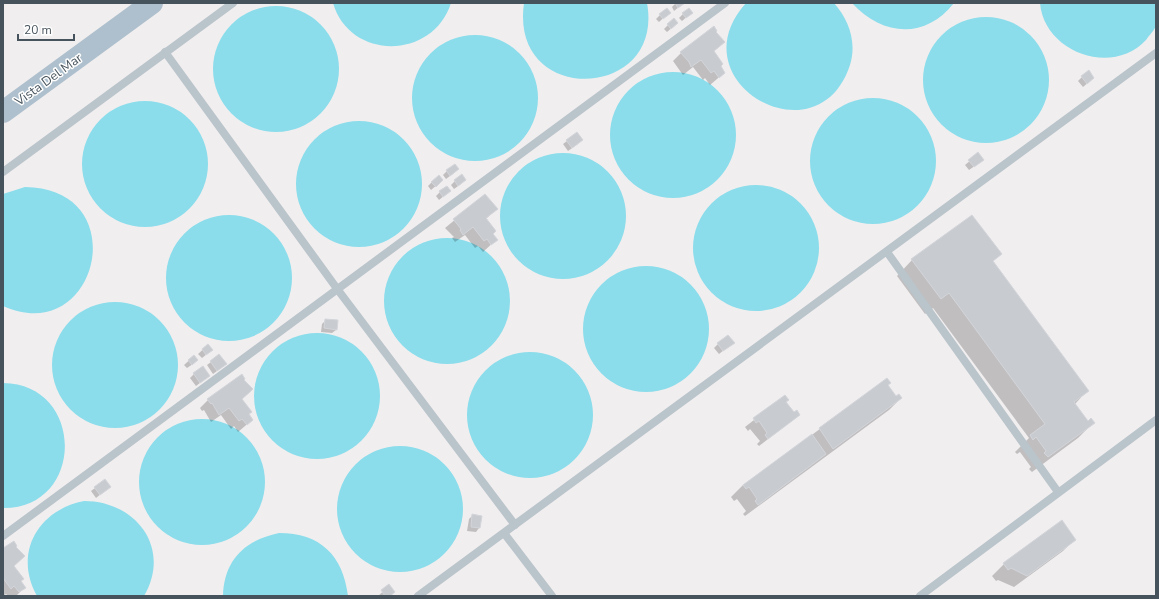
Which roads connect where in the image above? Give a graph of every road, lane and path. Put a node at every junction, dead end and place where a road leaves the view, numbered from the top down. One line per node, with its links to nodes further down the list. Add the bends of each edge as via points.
1 (152, 3): 6 (main road, Vista Del Mar)
2 (234, 3): 4 (lane)
3 (726, 3): 9 (lane)
4 (165, 52): 7 (lane); 9 (lane)
5 (1156, 53): 8 (lane)
6 (3, 112)
7 (3, 172)
8 (887, 252): 11 (lane); 12 (lane)
9 (338, 290): 12 (lane); 14 (lane)
10 (1156, 420): 11 (lane)
11 (1058, 492): 17 (lane)
12 (514, 525): 13 (lane)
13 (504, 532): 15 (lane); 16 (lane)
14 (3, 536)
15 (418, 596)
16 (552, 596)
17 (920, 596)

